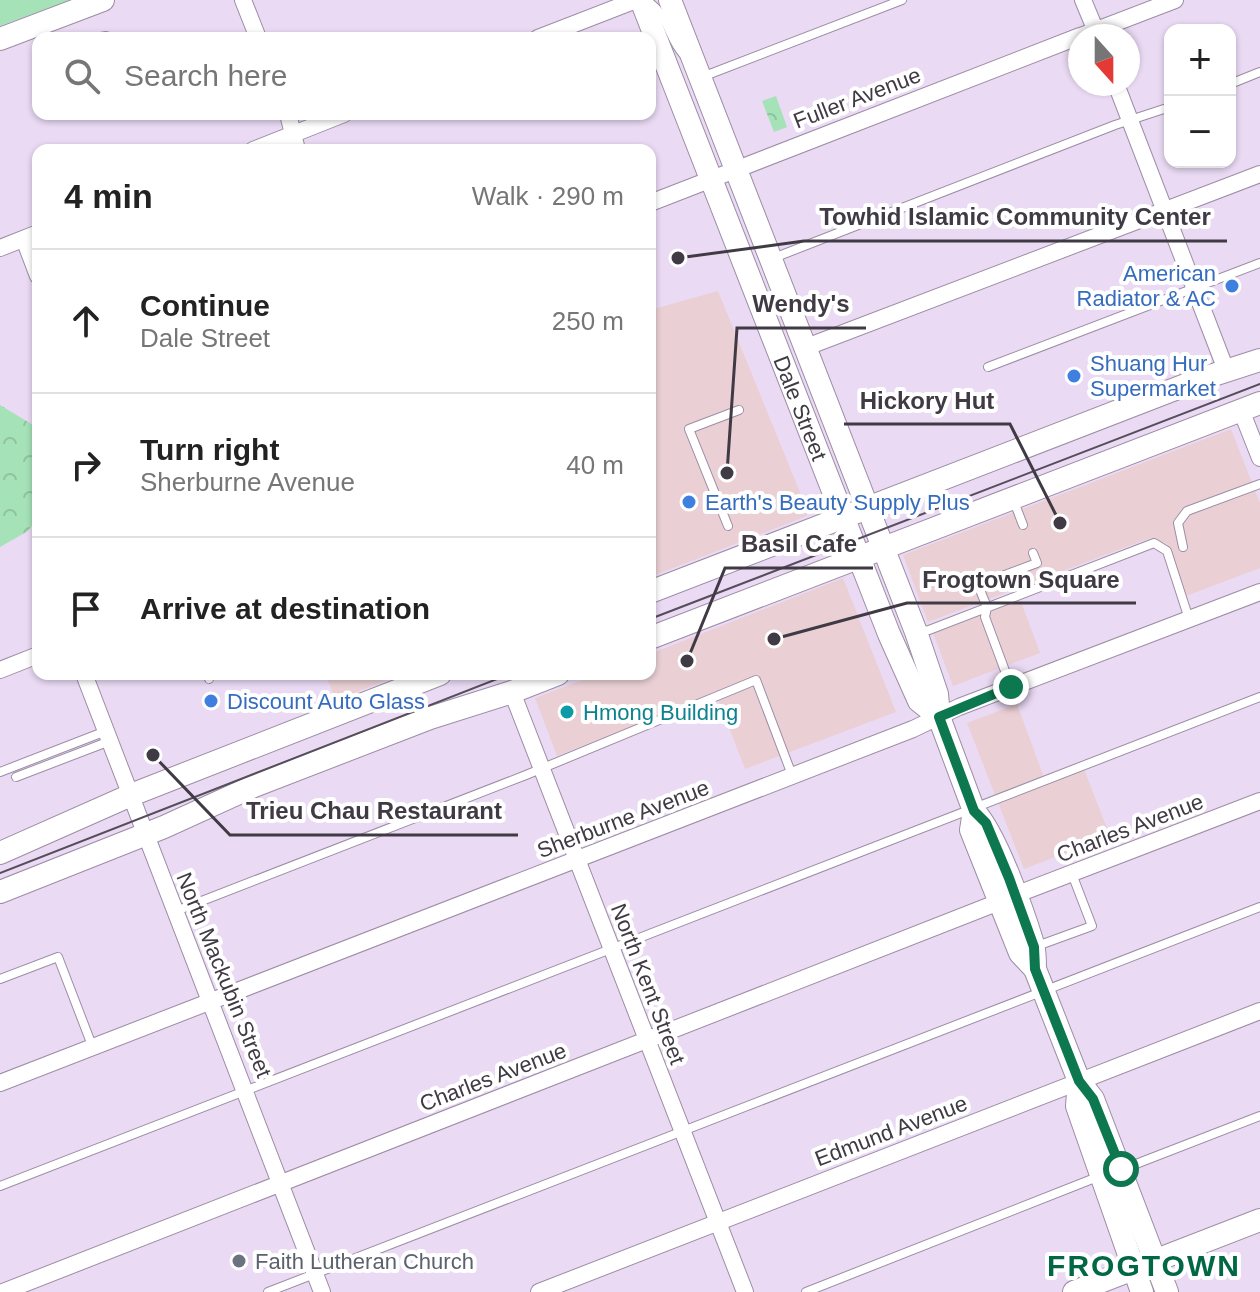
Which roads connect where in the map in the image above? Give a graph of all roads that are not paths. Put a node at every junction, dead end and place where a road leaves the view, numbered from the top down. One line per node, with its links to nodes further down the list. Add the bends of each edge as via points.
1 (103, 0): 14 (main road)
2 (243, 0): 10 (street)
3 (641, 0): 11 (street); 12 (main road, Dale Street); 16 (lane, via 661,12 677,48)
4 (670, 0): 16 (main road, Dale Street)
5 (902, 0): 16 (lane)
6 (1083, 0): 8 (street)
7 (1175, 0): 9 (street, Fuller Avenue)
8 (1087, 24)
9 (1116, 24)
10 (256, 32)
11 (554, 32)
12 (654, 32)
13 (656, 38): 27 (main road, Dale Street)
14 (0, 39)
15 (1068, 43): 25 (street, Fuller Avenue)
16 (697, 72): 25 (main road, Dale Street)
17 (1260, 72): 18 (lane)
18 (1236, 82)
19 (1121, 96): 23 (street)
20 (1164, 109): 23 (lane)
21 (289, 120): 24 (street)
22 (333, 120): 24 (street)
23 (1130, 121): 29 (street); 32 (lane)
24 (294, 142)
25 (735, 169): 27 (street, Fuller Avenue); 32 (main road, Dale Street)
26 (1260, 174): 29 (street)
27 (711, 178): 28 (street, Fuller Avenue); 45 (main road, Dale Street)
28 (656, 201)
29 (1166, 210): 34 (street); 35 (street)
30 (31, 236): 31 (street)
31 (0, 248)
32 (770, 260): 35 (main road, Dale Street)
33 (1260, 263): 34 (lane)
34 (1195, 287): 37 (lane); 38 (street)
35 (804, 348): 44 (main road, Dale Street)
36 (1260, 360): 38 (main road)
37 (988, 367)
38 (1226, 370): 44 (main road)
39 (1251, 406): 41 (street); 43 (main road)
40 (739, 410): 47 (lane, via 689,429)
41 (1260, 458)
42 (1260, 484): 48 (lane, via 1187,511 1178,523)
43 (1013, 498): 46 (lane); 49 (main road)
44 (866, 507): 45 (main road); 49 (main road, Dale Street)
45 (842, 517): 51 (main road, Dale Street); 52 (main road)
46 (1023, 525)
47 (728, 526)
48 (1183, 547)
49 (882, 549): 51 (main road); 56 (main road, Dale Street)
50 (1033, 553): 54 (lane, via 1037,563 978,585)
51 (858, 557): 57 (main road); 66 (main road, Dale Street, via 919,701)
52 (656, 590)
53 (1260, 592): 55 (street, Sherburne Avenue)
54 (987, 607): 55 (lane, via 1154,543 1167,551); 56 (lane); 63 (lane, via 985,617)
55 (1189, 619): 63 (street, Sherburne Avenue)
56 (916, 632): 66 (main road, Dale Street, via 937,694)
57 (656, 636)
58 (32, 657): 59 (street)
59 (0, 670)
60 (86, 680): 67 (street, North Mackubin Street)
61 (425, 680): 72 (main road)
62 (543, 680): 64 (main road)
63 (1011, 687): 66 (street, Sherburne Avenue)
64 (512, 692): 68 (street, North Kent Street); 75 (main road, via 254,786)
65 (1260, 697): 74 (lane)
66 (939, 717): 70 (street, Sherburne Avenue); 74 (main road, Dale Street)
67 (108, 736): 69 (lane); 71 (lane); 72 (street, North Mackubin Street)
68 (541, 768): 70 (lane, via 756,680); 77 (street, North Kent Street); 82 (lane)
69 (0, 772)
70 (792, 775): 77 (street, Sherburne Avenue)
71 (16, 777)
72 (131, 795): 75 (street, North Mackubin Street); 76 (main road)
73 (1260, 801): 78 (street, Charles Avenue)
74 (974, 810): 80 (main road, Dale Street, via 971,830); 83 (lane)
75 (146, 835): 79 (main road); 82 (street, North Mackubin Street)
76 (0, 853)
77 (577, 860): 83 (street, North Kent Street); 86 (street, Sherburne Avenue)
78 (1072, 874): 80 (street, Charles Avenue); 84 (lane, via 1092,926)
79 (0, 892)
80 (1007, 898): 84 (main road, Dale Street, via 1020,953); 88 (street, Charles Avenue)
81 (1260, 907): 84 (lane)
82 (176, 911): 86 (street, North Mackubin Street)
83 (612, 950): 88 (street, North Kent Street); 92 (lane)
84 (1038, 968): 90 (main road, Dale Street); 94 (lane)
85 (0, 979): 89 (lane, via 58,957)
86 (211, 1002): 89 (street, Sherburne Avenue); 92 (street, North Mackubin Street)
87 (1260, 1011): 90 (street, Edmund Avenue)
88 (647, 1041): 94 (street, North Kent Street); 96 (street, Charles Avenue)
89 (93, 1048): 91 (street, Sherburne Avenue)
90 (1079, 1081): 95 (main road, Dale Street, via 1077,1106); 99 (street, Edmund Avenue)
91 (0, 1083)
92 (247, 1092): 96 (street, North Mackubin Street); 97 (lane)
93 (1260, 1116): 95 (lane)
94 (682, 1131): 99 (street, North Kent Street); 102 (lane)
95 (1111, 1173): 100 (main road, Dale Street); 101 (main road, Dale Street); 108 (lane)
96 (281, 1184): 102 (street, North Mackubin Street); 103 (street, Charles Avenue)
97 (0, 1186)
98 (1260, 1220): 100 (main road)
99 (718, 1222): 106 (street, Edmund Avenue); 107 (street, North Kent Street)
100 (1155, 1261): 101 (main road); 111 (main road, Dale Street)
101 (1133, 1269): 109 (main road); 110 (main road, Dale Street)
102 (315, 1274): 104 (lane); 105 (street, North Mackubin Street)
103 (3, 1292)
104 (268, 1292)
105 (322, 1292)
106 (539, 1292)
107 (745, 1292)
108 (806, 1292)
109 (1074, 1292)
110 (1142, 1292)
111 (1167, 1292)

